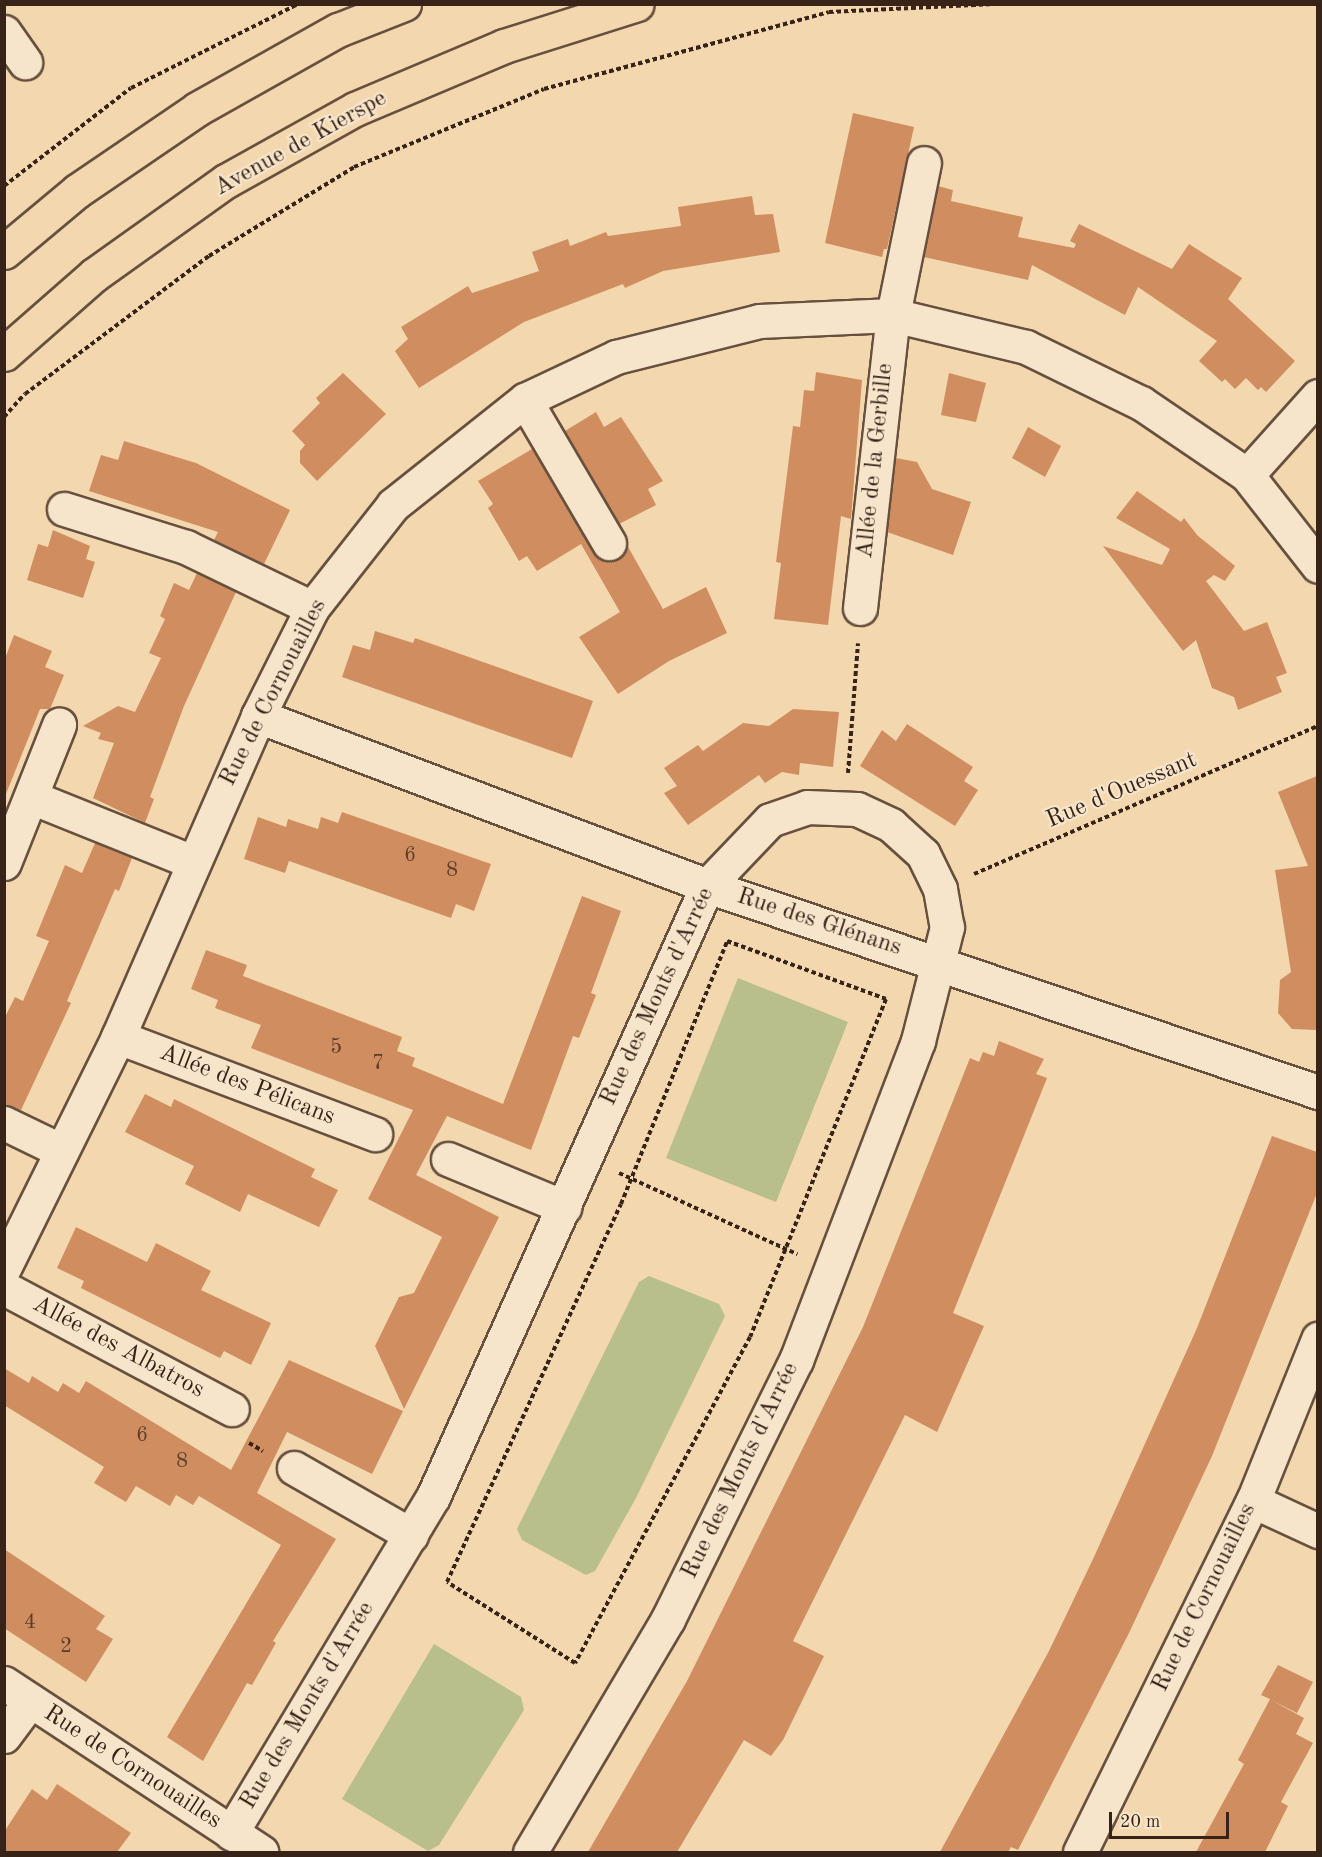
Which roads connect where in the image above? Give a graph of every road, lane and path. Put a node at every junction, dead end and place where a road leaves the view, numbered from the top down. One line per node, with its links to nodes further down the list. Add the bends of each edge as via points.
1 (298, 4): 8 (path, via 131,88)
2 (404, 4): 9 (main road, via 338,30 197,109 77,191)
3 (637, 4): 11 (main road, Avenue de Kierspe, via 504,46 355,109 226,181 94,275)
4 (990, 4): 14 (path, via 829,12 544,89 354,167 209,256 25,394)
5 (4, 32): 6 (street)
6 (25, 62)
7 (924, 163): 10 (street, Allée de la Gerbille)
8 (4, 186)
9 (4, 252)
10 (893, 315): 13 (street, Rue de Cornouailles, via 759,321 616,357); 15 (street, Rue de Cornouailles, via 1026,347 1141,403); 20 (street, Allée de la Gerbille)
11 (4, 354)
12 (1317, 396): 15 (street)
13 (525, 400): 17 (street); 19 (street, Rue de Cornouailles, via 393,505)
14 (4, 417)
15 (1247, 475): 18 (street, Rue de Cornouailles)
16 (64, 509): 19 (street, via 186,547)
17 (609, 543)
18 (1317, 567)
19 (312, 608): 21 (street, Rue de Cornouailles)
20 (860, 608): 25 (path)
21 (258, 716): 26 (street, Rue de Cornouailles); 28 (street, Rue des Glénans)
22 (59, 725): 24 (street)
23 (1317, 726): 29 (path, Rue d'Ouessant)
24 (31, 797): 26 (street); 27 (street)
25 (846, 807): 28 (street, Rue des Monts d'Arrée, via 807,807 770,820); 29 (street, Rue des Monts d'Arrée, via 891,825 923,855)
26 (194, 862): 31 (street, Rue de Cornouailles)
27 (4, 863)
28 (707, 886): 30 (street, Rue des Glénans); 36 (street, Rue des Monts d'Arrée)
29 (940, 889): 30 (street, Rue des Monts d'Arrée, via 947,927)
30 (937, 962): 32 (street, Rue des Glénans); 42 (street, Rue des Monts d'Arrée, via 918,1041)
31 (118, 1037): 34 (street, Allée des Pélicans); 35 (street, Rue de Cornouailles)
32 (1317, 1092)
33 (4, 1123): 35 (street)
34 (375, 1134)
35 (62, 1151): 41 (street, Rue de Cornouailles)
36 (585, 1158): 38 (path); 39 (street, Rue des Monts d'Arrée)
37 (448, 1159): 39 (street)
38 (632, 1178): 40 (path); 40 (path, via 727,941 886,999); 40 (path, via 447,1582 575,1663 750,1337)
39 (564, 1207): 49 (street, Rue des Monts d'Arrée, via 433,1497)
40 (785, 1249): 42 (path)
41 (4, 1268)
42 (831, 1270): 54 (street, Rue des Monts d'Arrée, via 796,1360 669,1619)
43 (4, 1288): 45 (street, Allée des Albatros)
44 (1317, 1339): 47 (street, Rue de Cornouailles)
45 (232, 1409): 46 (path, via 241,1438)
46 (294, 1468): 49 (street)
47 (1253, 1501): 48 (street); 55 (street, Rue de Cornouailles)
48 (1317, 1531)
49 (411, 1535): 52 (street, Rue des Monts d'Arrée)
50 (17, 1692): 51 (street); 52 (street, Rue de Cornouailles)
51 (4, 1736)
52 (231, 1833): 53 (street, Rue de Cornouailles)
53 (261, 1852)
54 (530, 1852)
55 (1080, 1852)

